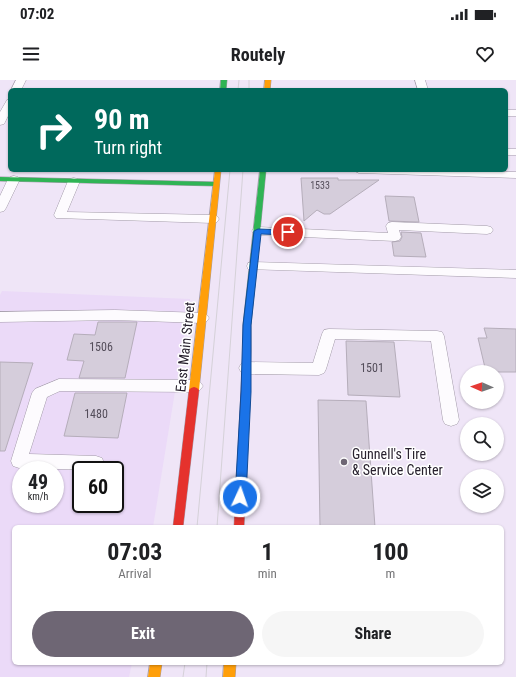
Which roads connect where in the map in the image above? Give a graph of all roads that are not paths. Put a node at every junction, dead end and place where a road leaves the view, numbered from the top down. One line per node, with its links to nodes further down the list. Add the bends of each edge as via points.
1 (8, 106): 2 (lane)
2 (0, 122)
3 (218, 172): 10 (main road, East Main Street)
4 (263, 172): 14 (main road)
5 (422, 172): 6 (lane)
6 (516, 175)
7 (0, 179): 8 (main road)
8 (14, 179): 9 (main road); 11 (lane)
9 (74, 181): 10 (main road); 12 (lane, via 60,215)
10 (216, 184): 12 (main road, East Main Street)
11 (0, 208)
12 (213, 219): 18 (main road, East Main Street)
13 (487, 230): 14 (lane, via 392,226 395,237)
14 (258, 231): 15 (main road)
15 (253, 266): 16 (lane); 19 (main road)
16 (516, 274)
17 (0, 317): 18 (lane, via 115,315)
18 (202, 318): 20 (main road, East Main Street)
19 (246, 368): 21 (lane, via 319,369 329,334 437,336); 24 (main road)
20 (195, 386): 22 (lane, via 59,385 40,393 19,461); 23 (main road, East Main Street)
21 (451, 420)
22 (72, 462)
23 (178, 525)
24 (239, 525)
25 (156, 665): 27 (main road)
26 (230, 665): 28 (main road)
27 (154, 677)
28 (230, 677)

